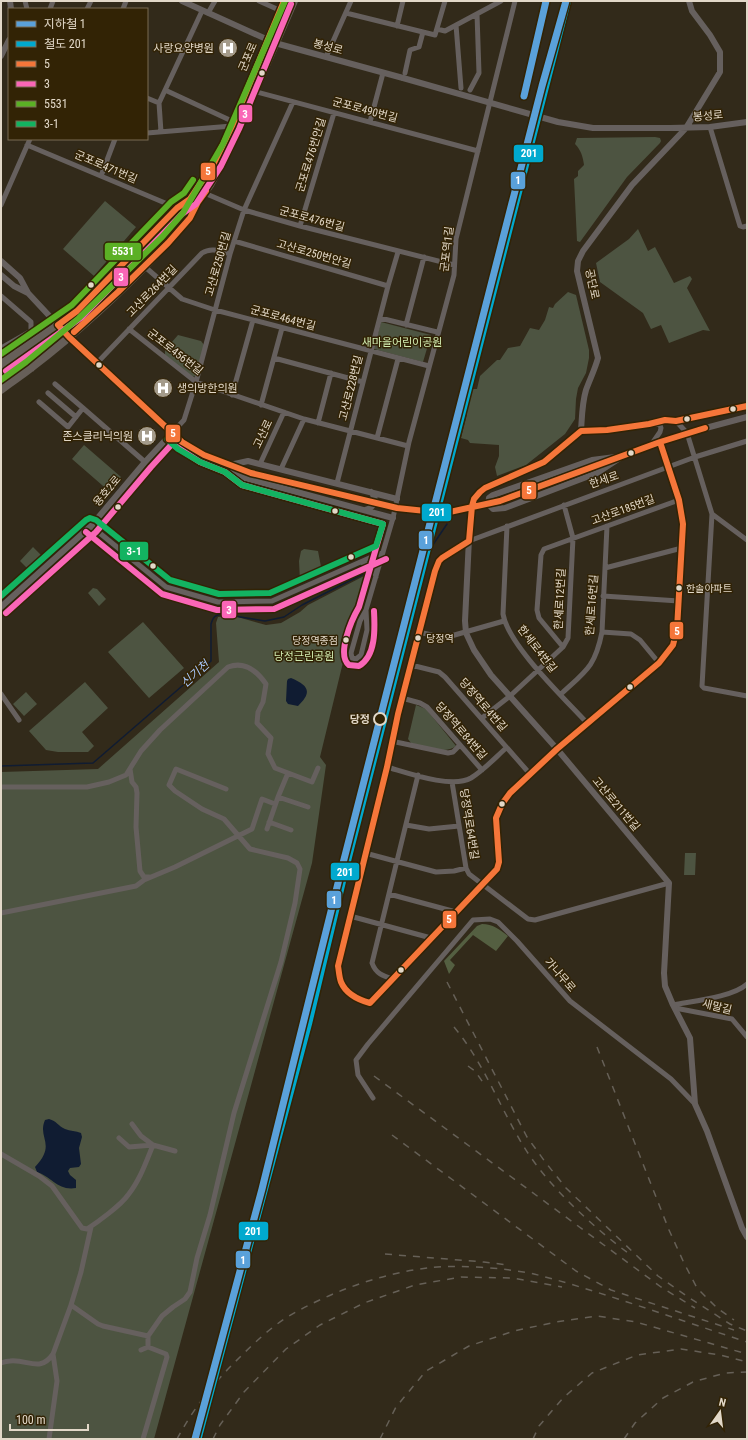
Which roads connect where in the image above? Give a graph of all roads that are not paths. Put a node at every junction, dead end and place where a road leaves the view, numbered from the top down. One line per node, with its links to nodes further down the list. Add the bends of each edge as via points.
1 (182, 1): 13 (street, 봉성로)
2 (214, 1): 13 (street)
3 (259, 1): 12 (street)
4 (284, 1): 12 (main road, 군포로)
5 (294, 1): 15 (main road, 군포로)
6 (351, 1): 14 (street)
7 (403, 1): 18 (street)
8 (445, 1): 19 (street)
9 (501, 1): 16 (street)
10 (515, 1): 46 (street, 군포역1길)
11 (690, 1): 40 (street, 공단로, via 692,11 720,52 720,72)
12 (279, 10): 15 (street); 21 (main road, 군포로)
13 (205, 12): 21 (street, 봉성로); 29 (street)
14 (346, 13): 18 (street); 24 (street)
15 (288, 14): 21 (main road, 군포로)
16 (477, 14): 17 (street); 30 (street, via 479,73)
17 (456, 25): 19 (street, via 445,31); 28 (street)
18 (397, 26): 20 (street)
19 (437, 29): 20 (street, via 436,35)
20 (422, 32): 26 (street, via 419,47 410,50)
21 (271, 41): 24 (street, 봉성로); 27 (main road, 군포로); 31 (main road, 군포로)
22 (8, 42): 23 (street)
23 (1, 56)
24 (326, 57): 25 (street, 봉성로)
25 (383, 73): 26 (street, 봉성로); 36 (street)
26 (404, 76): 40 (street, 봉성로, bridge, via 558,122 593,128)
27 (247, 88): 31 (street, 군포로490번길); 38 (main road, 군포로)
28 (461, 88)
29 (165, 90): 34 (street); 38 (street)
30 (470, 90)
31 (255, 91): 33 (street, 군포로490번길); 48 (main road, 군포로, via 230,148)
32 (148, 98): 34 (street)
33 (293, 102): 35 (street, 군포로490번길); 53 (street, 고산로250번길)
34 (159, 103): 41 (street)
35 (334, 112): 36 (street, 군포로490번길); 54 (street, 군포로476번안길)
36 (370, 122): 46 (street, 군포로490번길)
37 (747, 122): 39 (street, 봉성로)
38 (233, 124): 41 (street); 48 (main road, 군포로)
39 (710, 127): 40 (street, 봉성로); 55 (street, via 740,226)
40 (686, 128): 109 (street, 공단로, via 632,185 578,261 577,271 598,358 586,390)
41 (161, 132): 42 (street)
42 (148, 133)
43 (30, 140): 45 (street)
44 (115, 140): 47 (street)
45 (27, 145): 47 (street, 군포로471번길); 51 (street)
46 (478, 151): 61 (street, 군포역1길, via 456,239)
47 (101, 176): 52 (street, 군포로471번길)
48 (201, 191): 49 (main road, 군포로); 50 (main road, 군포로); 53 (street, 군포로476번길)
49 (190, 199): 52 (main road); 68 (main road, 군포로)
50 (198, 202): 62 (main road, via 190,218); 68 (main road, 군포로, via 180,223)
51 (1, 205)
52 (177, 208): 68 (main road)
53 (244, 210): 54 (street, 군포로476번길); 56 (street, 고산로250번길)
54 (300, 226): 57 (street, 군포로476번길)
55 (747, 226)
56 (234, 242): 58 (street, 고산로250번길); 64 (street, 고산로250번안길)
57 (398, 252): 59 (street, 군포로476번길); 64 (street, 고산로228번길)
58 (230, 254): 65 (street, 고산로264번길, via 215,250 206,251); 69 (street, 고산로250번길)
59 (424, 258): 61 (street, 군포로476번길); 73 (street)
60 (1, 260): 66 (street, via 20,278)
61 (454, 265): 76 (street, 군포역1길, via 454,275)
62 (144, 266): 65 (street, 군포로464번길); 68 (main road)
63 (1, 275): 66 (street)
64 (388, 286): 70 (street, 고산로228번길)
65 (169, 288): 69 (street, 군포로464번길, via 182,299); 75 (street, 고산로264번길)
66 (28, 293): 72 (street)
67 (1, 296): 79 (street, via 31,322 31,331)
68 (99, 299): 72 (main road); 77 (main road)
69 (215, 310): 71 (street, 군포로464번길); 91 (street, 고산로250번길)
70 (380, 318): 73 (street); 81 (street, 고산로228번길)
71 (253, 320): 74 (street, 군포로464번길); 96 (street)
72 (58, 325): 77 (street); 80 (main road)
73 (406, 325): 76 (street)
74 (282, 328): 81 (street, 군포로464번길); 82 (street)
75 (129, 329): 85 (street, 고산로264번길); 91 (street, 군포로456번길)
76 (437, 332): 86 (street, 군포역1길)
77 (69, 337): 85 (street); 87 (main road)
78 (1, 341): 79 (street)
79 (3, 346)
80 (18, 352): 84 (main road); 87 (main road, via 29,353 33,359)
81 (371, 352): 83 (street, 군포로464번길); 92 (street, 고산로228번길)
82 (274, 358): 89 (street); 98 (street)
83 (398, 359): 86 (street, 군포로464번길); 112 (street)
84 (1, 364)
85 (96, 364): 110 (street)
86 (429, 366): 116 (street, 군포역1길)
87 (31, 368): 94 (main road)
88 (1, 373): 90 (main road, via 17,365)
89 (331, 373): 92 (street); 106 (street)
90 (1, 380)
91 (196, 382): 96 (street, 군포로456번길); 110 (street, 고산로250번길, via 184,420)
92 (363, 382): 108 (street, 고산로228번길)
93 (56, 384): 100 (street)
94 (1, 390)
95 (48, 393): 102 (street)
96 (232, 395): 98 (street, 군포로456번길)
97 (40, 402): 102 (street, via 68,427)
98 (261, 405): 101 (street, 군포로456번길)
99 (747, 406): 105 (street)
100 (83, 408): 102 (street); 119 (street)
101 (284, 412): 104 (street, 군포로456번길); 120 (street, 고산로)
102 (76, 417)
103 (747, 417): 111 (street)
104 (304, 419): 106 (street, 군포로456번길); 123 (street)
105 (676, 421): 107 (street, via 664,419); 111 (street)
106 (318, 423): 108 (street, 군포로456번길)
107 (652, 423): 109 (street, via 595,432); 115 (street, via 660,425 661,428)
108 (350, 431): 112 (street, 군포로456번길); 125 (street, 고산로228번길)
109 (581, 431): 139 (street, via 544,462 480,492 472,506)
110 (172, 433): 119 (street, 용호2로); 121 (street, via 204,455)
111 (687, 433): 114 (street); 118 (street)
112 (377, 438): 116 (street, 군포로456번길)
113 (747, 441): 118 (street, 한세로)
114 (660, 442): 115 (street); 122 (street)
115 (651, 445): 117 (street)
116 (408, 446): 127 (street, 군포역1길)
117 (623, 456): 117 (street, via 585,462 493,495 489,498 488,504 493,509 505,508 597,473); 129 (street)
118 (695, 457): 122 (street, 한세로); 132 (street)
119 (145, 462): 134 (street, 용호2로)
120 (260, 464): 121 (street, via 248,461); 123 (street)
121 (229, 465): 124 (street); 131 (street, via 244,478)
122 (668, 468): 128 (street); 130 (street, 한세로)
123 (281, 469): 125 (street)
124 (251, 473)
125 (337, 483): 126 (street)
126 (371, 492): 127 (street); 131 (street, via 376,499 375,503)
127 (397, 499): 133 (street, 군포역1길)
128 (679, 500): 136 (street, 고산로185번길); 140 (street, via 683,524)
129 (500, 501)
130 (564, 505): 135 (street, 한세로); 137 (street, 한세로12번길)
131 (365, 510): 133 (street)
132 (712, 514): 138 (street); 160 (street, via 702,686)
133 (393, 518): 141 (street, 군포역1길)
134 (91, 526): 142 (street, via 166,587 218,602 272,601); 147 (street, 용호2로)
135 (507, 526): 139 (street, 한세로); 149 (street, 한세로4번길)
136 (607, 526): 137 (street, 고산로185번길); 143 (street, 한세로16번길)
137 (573, 538): 153 (street, 한세로12번길, via 568,638); 153 (street, 고산로185번길, via 544,549 540,555 537,610 539,618)
138 (747, 540)
139 (469, 541): 150 (street, 한세로, via 439,561); 152 (street, 고산로211번길)
140 (682, 548): 143 (street); 146 (street)
141 (383, 552): 142 (street); 144 (street, 군포역1길)
142 (362, 562): 144 (street, via 373,568)
143 (605, 568): 145 (street, 한세로16번길)
144 (376, 578): 148 (street, 군포역1길)
145 (604, 596): 146 (street); 151 (street, 한세로16번길)
146 (679, 601): 154 (street, via 673,645)
147 (1, 607)
148 (366, 610): 148 (street, via 360,621 351,653 352,658 356,659 361,656 367,630)
149 (504, 621): 152 (street); 156 (street, 한세로4번길, via 514,639)
150 (419, 632): 152 (street, via 444,638); 155 (street, 한세로)
151 (602, 632): 154 (street, via 631,634 640,640); 158 (street, 한세로16번길, via 598,649 588,669)
152 (466, 633): 159 (street, 고산로211번길, via 480,661)
153 (563, 647): 156 (street)
154 (659, 663): 164 (street)
155 (411, 665): 161 (street, 한세로); 162 (street, 당정역로4번길, via 439,672)
156 (538, 670): 158 (street, 한세로4번길); 159 (street)
157 (1, 694): 163 (street)
158 (561, 694): 164 (street, 한세로4번길)
159 (510, 696): 162 (street); 168 (street, 고산로211번길)
160 (747, 696)
161 (402, 698): 165 (street, 한세로); 166 (street, 당정역로84번길, via 427,707)
162 (482, 718): 167 (street, 당정역로4번길)
163 (19, 720)
164 (587, 723): 168 (street)
165 (391, 741): 166 (street, via 448,753); 169 (street, 한세로)
166 (460, 745): 172 (street, 당정역로84번길)
167 (506, 748): 172 (street); 174 (street, 당정역로4번길)
168 (557, 749): 174 (street); 192 (street, 고산로211번길)
169 (387, 767): 175 (street); 188 (street, 한세로)
170 (318, 768): 173 (street, via 312,782)
171 (130, 769): 173 (street, via 140,751 160,730 233,665 248,667 266,684 257,723 271,738 268,754 275,768); 177 (street, via 126,775 87,787); 191 (street, via 137,793 136,827 140,871 144,877)
172 (482, 770): 176 (street, via 470,778)
173 (288, 773): 179 (street)
174 (530, 774): 193 (street, via 502,804 496,818 499,862 497,869)
175 (418, 776): 176 (street); 183 (street)
176 (452, 782): 184 (street, 당정역로64번길)
177 (1, 787)
178 (226, 789): 187 (street, via 176,770 169,785 202,809 224,820)
179 (278, 797): 180 (street); 181 (street)
180 (275, 804): 182 (street); 187 (street, via 262,799 252,829)
181 (308, 807)
182 (269, 822): 185 (street); 186 (street)
183 (406, 825): 184 (street, via 429,829); 189 (street)
184 (459, 826): 190 (street, 당정역로64번길)
185 (267, 829)
186 (291, 830)
187 (239, 836): 191 (street); 214 (street, via 250,849 288,858 297,863 300,869 295,903 281,962 234,1113 190,1292 185,1299 162,1316)
188 (366, 853): 189 (street, 당정역로64번길); 197 (street, 한세로)
189 (397, 861): 190 (street, 당정역로64번길, via 436,872); 194 (street)
190 (466, 868): 193 (street, 당정역로64번길)
191 (150, 877): 196 (street, via 136,886)
192 (669, 883): 193 (street, 당정역로64번길, via 535,920 524,917); 202 (street, via 664,973 665,986)
193 (482, 885): 195 (street)
194 (389, 894): 195 (street); 198 (street)
195 (456, 912): 199 (street)
196 (1, 913)
197 (350, 916): 198 (street); 200 (street, 한세로, via 338,966 341,983 352,996 370,1003)
198 (382, 925): 199 (street); 200 (street, via 372,963 374,970 381,976)
199 (432, 938): 200 (street)
200 (393, 979)
201 (747, 984): 202 (street, via 729,994)
202 (674, 1006): 203 (street, 새말길, via 732,1019); 205 (street, via 690,1038)
203 (747, 1037)
204 (373, 1098): 205 (street, 가나무로, via 358,1075 356,1060 473,920 490,919 498,922 517,941 570,1001 671,1078)
205 (695, 1104): 212 (street, 가나무로)
206 (132, 1124): 208 (street, via 141,1136)
207 (119, 1138): 208 (street, via 129,1147)
208 (153, 1144): 209 (street); 211 (street, via 128,1196)
209 (176, 1151)
210 (1, 1154): 211 (street, via 52,1186 82,1228)
211 (91, 1227): 213 (street)
212 (747, 1236)
213 (71, 1305): 214 (street, via 98,1324); 217 (street)
214 (148, 1336): 215 (street)
215 (148, 1347): 216 (street); 220 (street, via 163,1351 166,1357)
216 (141, 1350)
217 (53, 1354): 218 (street, via 41,1365 10,1361); 219 (street, via 57,1381)
218 (1, 1363)
219 (49, 1439)
220 (143, 1439)

